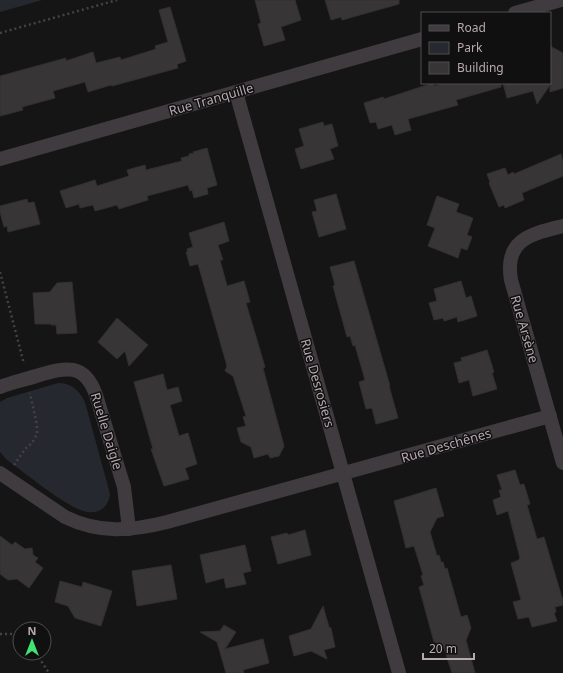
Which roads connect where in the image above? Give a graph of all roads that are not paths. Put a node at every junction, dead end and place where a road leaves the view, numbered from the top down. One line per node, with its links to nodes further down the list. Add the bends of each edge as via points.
1 (561, 0): 2 (street)
2 (519, 12)
3 (421, 39): 4 (street, Rue Tranquille)
4 (236, 92): 5 (street, Rue Tranquille); 10 (street, Rue Desrosiers)
5 (0, 159)
6 (563, 226): 8 (street, Rue Arsène, via 524,238 514,251 510,266)
7 (0, 387): 12 (street, Ruelle Daigle, via 58,370 83,374 91,383 124,487)
8 (550, 416): 9 (street, Rue Arsène); 10 (street, Rue Deschênes)
9 (563, 463)
10 (343, 474): 12 (street, via 167,522); 13 (street, Rue Desrosiers)
11 (3, 475): 12 (street, via 75,522 112,530)
12 (129, 529)
13 (399, 673)

